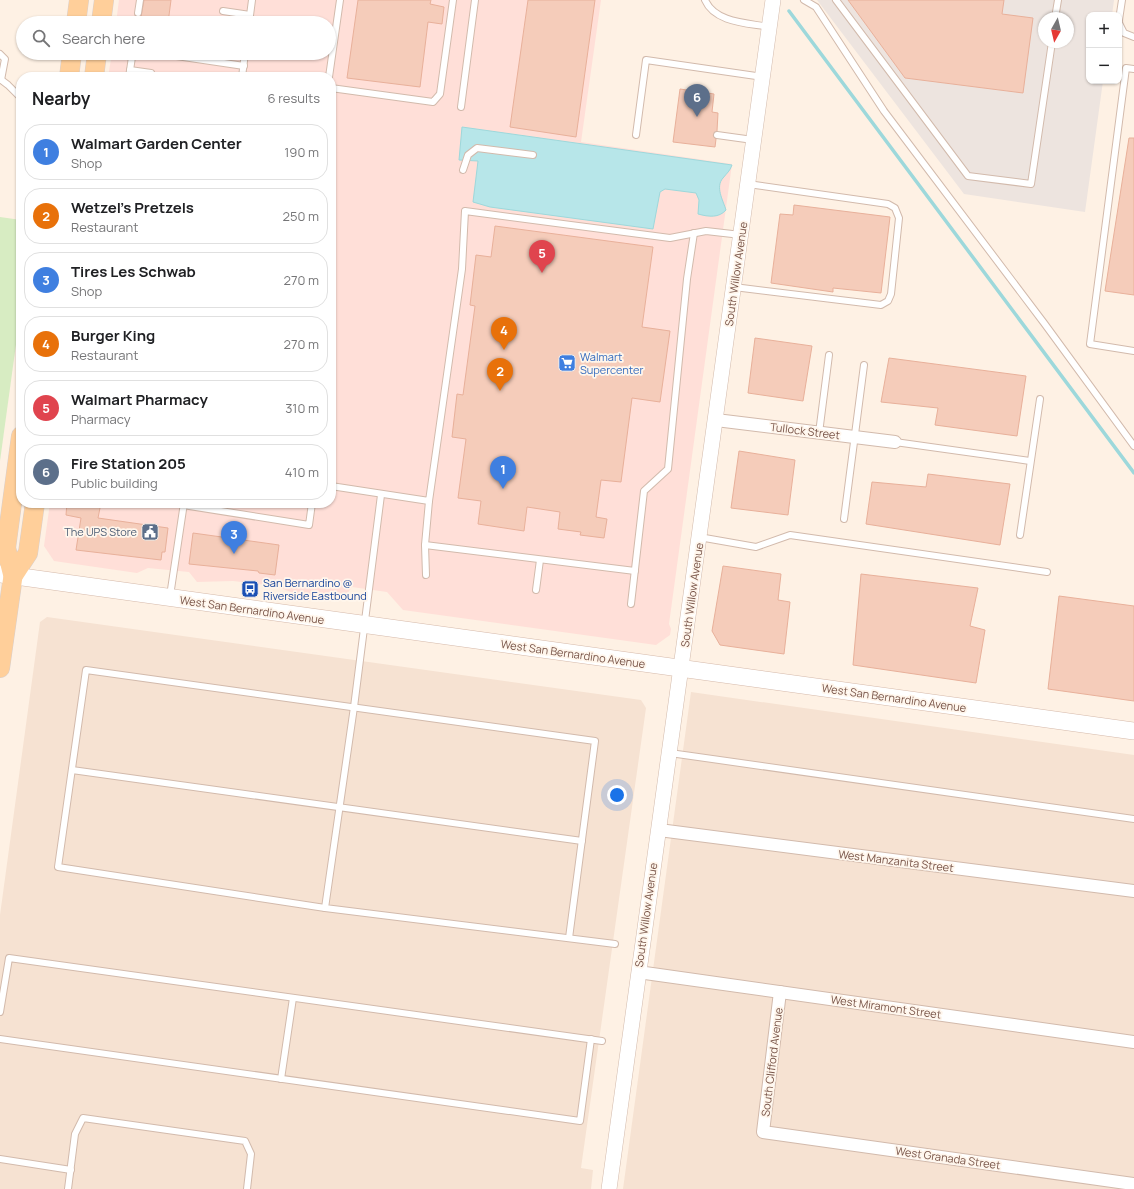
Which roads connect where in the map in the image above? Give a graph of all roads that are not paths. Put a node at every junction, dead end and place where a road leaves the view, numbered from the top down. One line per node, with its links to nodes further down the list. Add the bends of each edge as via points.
1 (79, 0): 19 (main road)
2 (104, 0): 20 (main road)
3 (140, 0): 17 (lane)
4 (252, 0): 18 (lane)
5 (340, 0): 22 (lane)
6 (452, 0): 42 (lane, via 440,94 433,102)
7 (475, 0): 44 (lane)
8 (706, 0): 21 (lane, via 713,11 724,17)
9 (773, 0): 21 (street, South Willow Avenue)
10 (804, 0): 62 (lane, via 816,7 884,111)
11 (836, 0): 25 (lane, via 968,176 1031,184)
12 (1058, 0): 15 (lane)
13 (1122, 0): 16 (lane)
14 (223, 11): 18 (lane)
15 (1056, 12)
16 (1120, 12)
17 (138, 13)
18 (250, 15)
19 (77, 16)
20 (102, 16)
21 (769, 27): 40 (street, South Willow Avenue)
22 (336, 28)
23 (1122, 29): 24 (lane)
24 (1134, 37)
25 (1051, 48)
26 (0, 54): 41 (lane, via 5,59)
27 (71, 60): 35 (main road)
28 (96, 60): 36 (main road)
29 (132, 60): 37 (lane)
30 (204, 60): 33 (lane)
31 (244, 60): 33 (lane)
32 (331, 60): 39 (lane)
33 (244, 66): 38 (lane)
34 (1134, 69): 54 (lane, via 1126,68 1090,344)
35 (70, 72)
36 (95, 72)
37 (130, 72)
38 (243, 72)
39 (330, 72)
40 (762, 77): 45 (lane, via 646,60); 47 (street, South Willow Avenue)
41 (1, 79): 43 (lane)
42 (336, 89)
43 (16, 93)
44 (461, 107)
45 (636, 135)
46 (716, 135): 47 (lane)
47 (754, 140): 50 (street, South Willow Avenue)
48 (534, 155): 49 (lane, via 477,148 468,155)
49 (462, 170)
50 (748, 184): 52 (street, South Willow Avenue); 53 (lane, via 888,204 895,208 899,218 891,294 888,301 881,305)
51 (694, 233): 52 (lane, via 706,231); 67 (lane, via 670,238 465,211 462,269); 77 (lane, via 687,278 668,469 644,491)
52 (741, 235): 53 (street, South Willow Avenue)
53 (734, 287): 58 (street, South Willow Avenue)
54 (1134, 351)
55 (829, 355): 59 (lane)
56 (864, 365): 60 (lane)
57 (1040, 399): 63 (lane)
58 (716, 420): 59 (street, Tullock Street); 74 (street, South Willow Avenue)
59 (819, 433): 60 (street, Tullock Street)
60 (856, 437): 61 (street, Tullock Street); 72 (lane)
61 (895, 442): 63 (lane)
62 (1134, 446)
63 (1030, 461): 73 (lane)
64 (16, 474): 79 (main road, via 6,549)
65 (336, 487): 66 (lane)
66 (381, 495): 67 (lane); 84 (lane)
67 (429, 501): 75 (lane)
68 (34, 508): 79 (main road, via 28,553)
69 (182, 508): 82 (lane)
70 (207, 508): 71 (lane, via 309,525)
71 (311, 508)
72 (844, 519)
73 (1020, 535)
74 (699, 537): 78 (lane, via 756,547 790,534); 86 (street, South Willow Avenue)
75 (425, 545): 76 (lane); 80 (lane)
76 (540, 560): 77 (lane); 81 (lane)
77 (635, 571): 83 (lane)
78 (1046, 572)
79 (6, 575): 82 (main road, West San Bernardino Avenue); 85 (main road)
80 (426, 575)
81 (536, 590)
82 (169, 598): 84 (main road, West San Bernardino Avenue)
83 (631, 604)
84 (364, 625): 86 (main road, West San Bernardino Avenue); 87 (lane)
85 (0, 668)
86 (682, 668): 88 (main road, West San Bernardino Avenue); 89 (street, South Willow Avenue)
87 (354, 707): 90 (lane, via 86,670); 91 (lane); 94 (lane, via 595,741)
88 (1134, 731)
89 (670, 753): 92 (lane); 93 (street, South Willow Avenue)
90 (72, 770): 91 (lane); 96 (lane, via 58,867)
91 (340, 809): 94 (lane); 96 (lane)
92 (1134, 819)
93 (659, 830): 95 (street, West Manzanita Street); 99 (street, South Willow Avenue)
94 (582, 841): 97 (lane)
95 (1134, 892)
96 (325, 908): 97 (lane)
97 (569, 938): 98 (lane)
98 (615, 944)
99 (638, 972): 100 (street, West Miramont Street); 114 (street, South Willow Avenue)
100 (780, 992): 106 (street, West Miramont Street); 108 (street, South Clifford Avenue)
101 (293, 998): 102 (lane, via 9,958); 104 (lane); 107 (lane)
102 (0, 1012)
103 (0, 1039): 107 (lane)
104 (591, 1039): 105 (lane); 107 (lane, via 580,1121)
105 (602, 1041)
106 (1134, 1042)
107 (281, 1079)
108 (764, 1132): 111 (street, West Granada Street)
109 (0, 1159): 110 (lane)
110 (71, 1170): 112 (lane); 113 (lane, via 75,1134 83,1118 244,1141 251,1154)
111 (1133, 1184)
112 (68, 1189)
113 (247, 1189)
114 (609, 1189)

